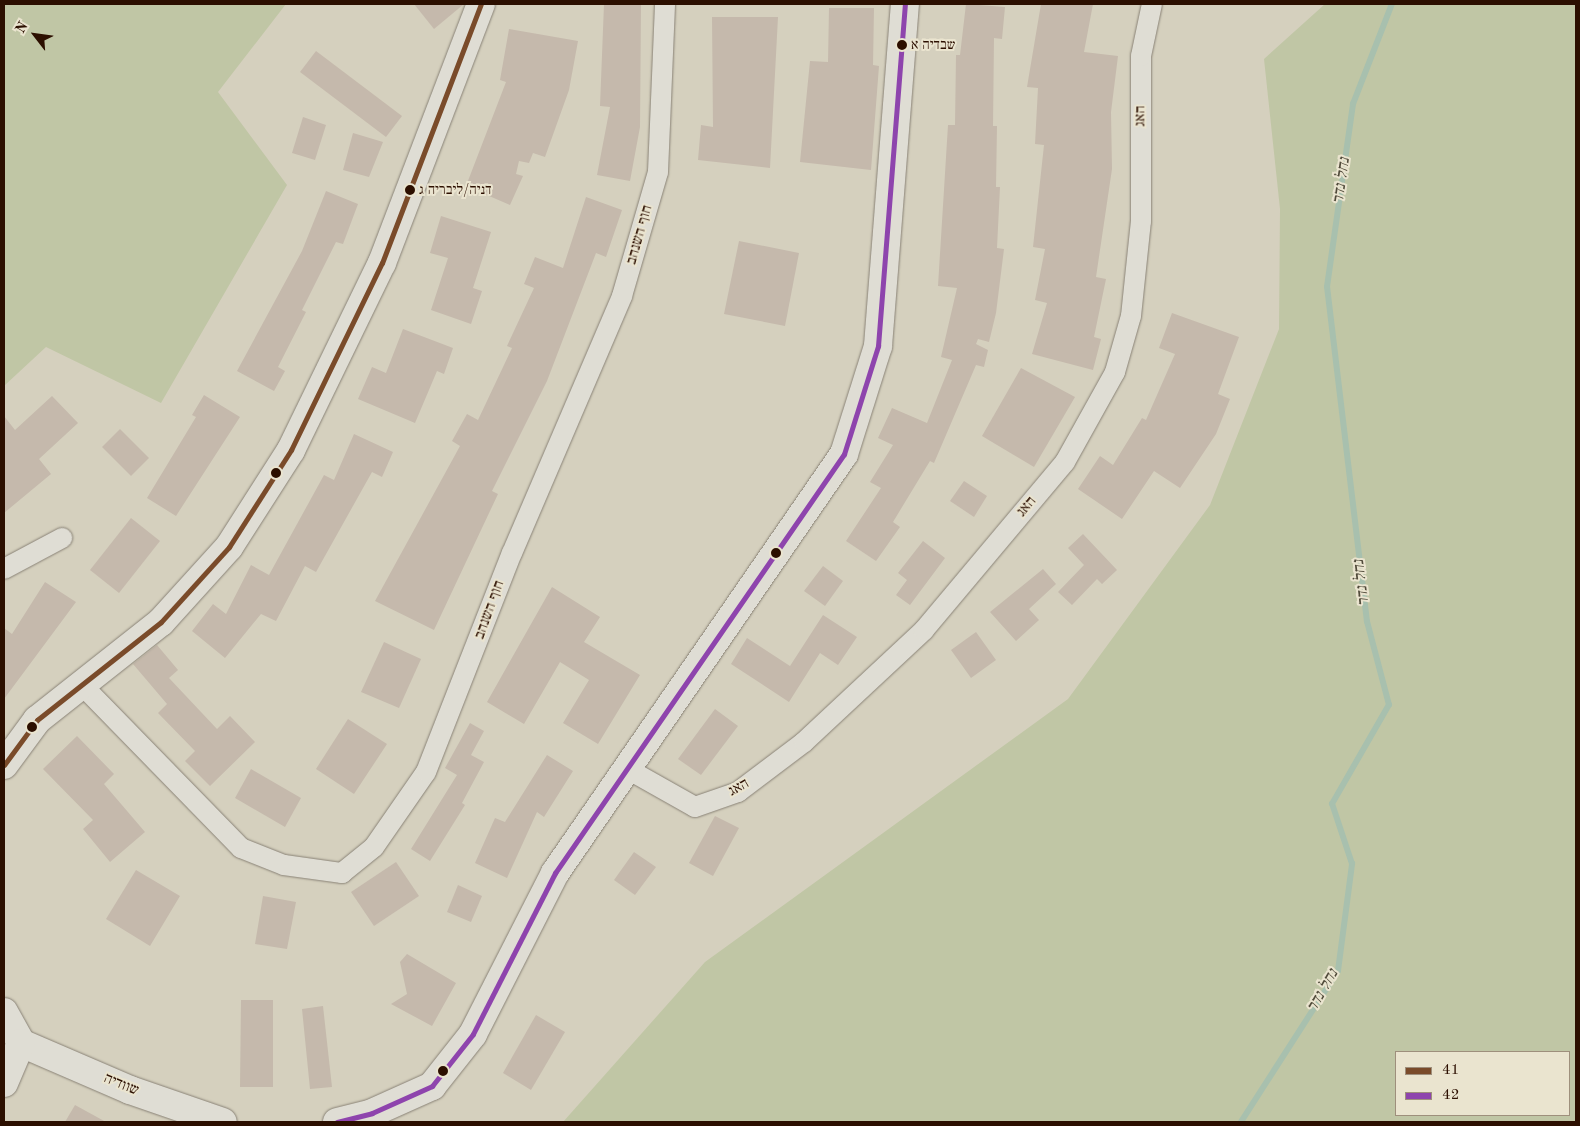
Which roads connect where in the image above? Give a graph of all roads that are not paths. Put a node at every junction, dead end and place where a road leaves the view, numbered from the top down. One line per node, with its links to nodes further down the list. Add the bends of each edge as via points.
1 (481, 4): 7 (street, via 382,263 291,450 229,547 161,622)
2 (665, 4): 7 (street, חוף השנהב, via 658,172 622,296 512,553 426,772 374,847 342,873 284,865 241,848)
3 (905, 4): 9 (street, via 878,346 861,410 844,454 821,491)
4 (1152, 4): 9 (street, האג, via 1141,56 1141,220 1131,316 1115,372 1065,462 924,630 804,742 738,792 696,807)
5 (62, 538): 6 (street)
6 (4, 569)
7 (82, 685): 8 (street, via 37,720)
8 (4, 765)
9 (624, 767): 13 (street, via 555,873 473,1034 432,1086)
10 (4, 1012): 11 (street)
11 (21, 1043): 12 (street); 14 (street, שוודיה, via 130,1090)
12 (4, 1083)
13 (373, 1118): 15 (street)
14 (223, 1122)
15 (337, 1122)

